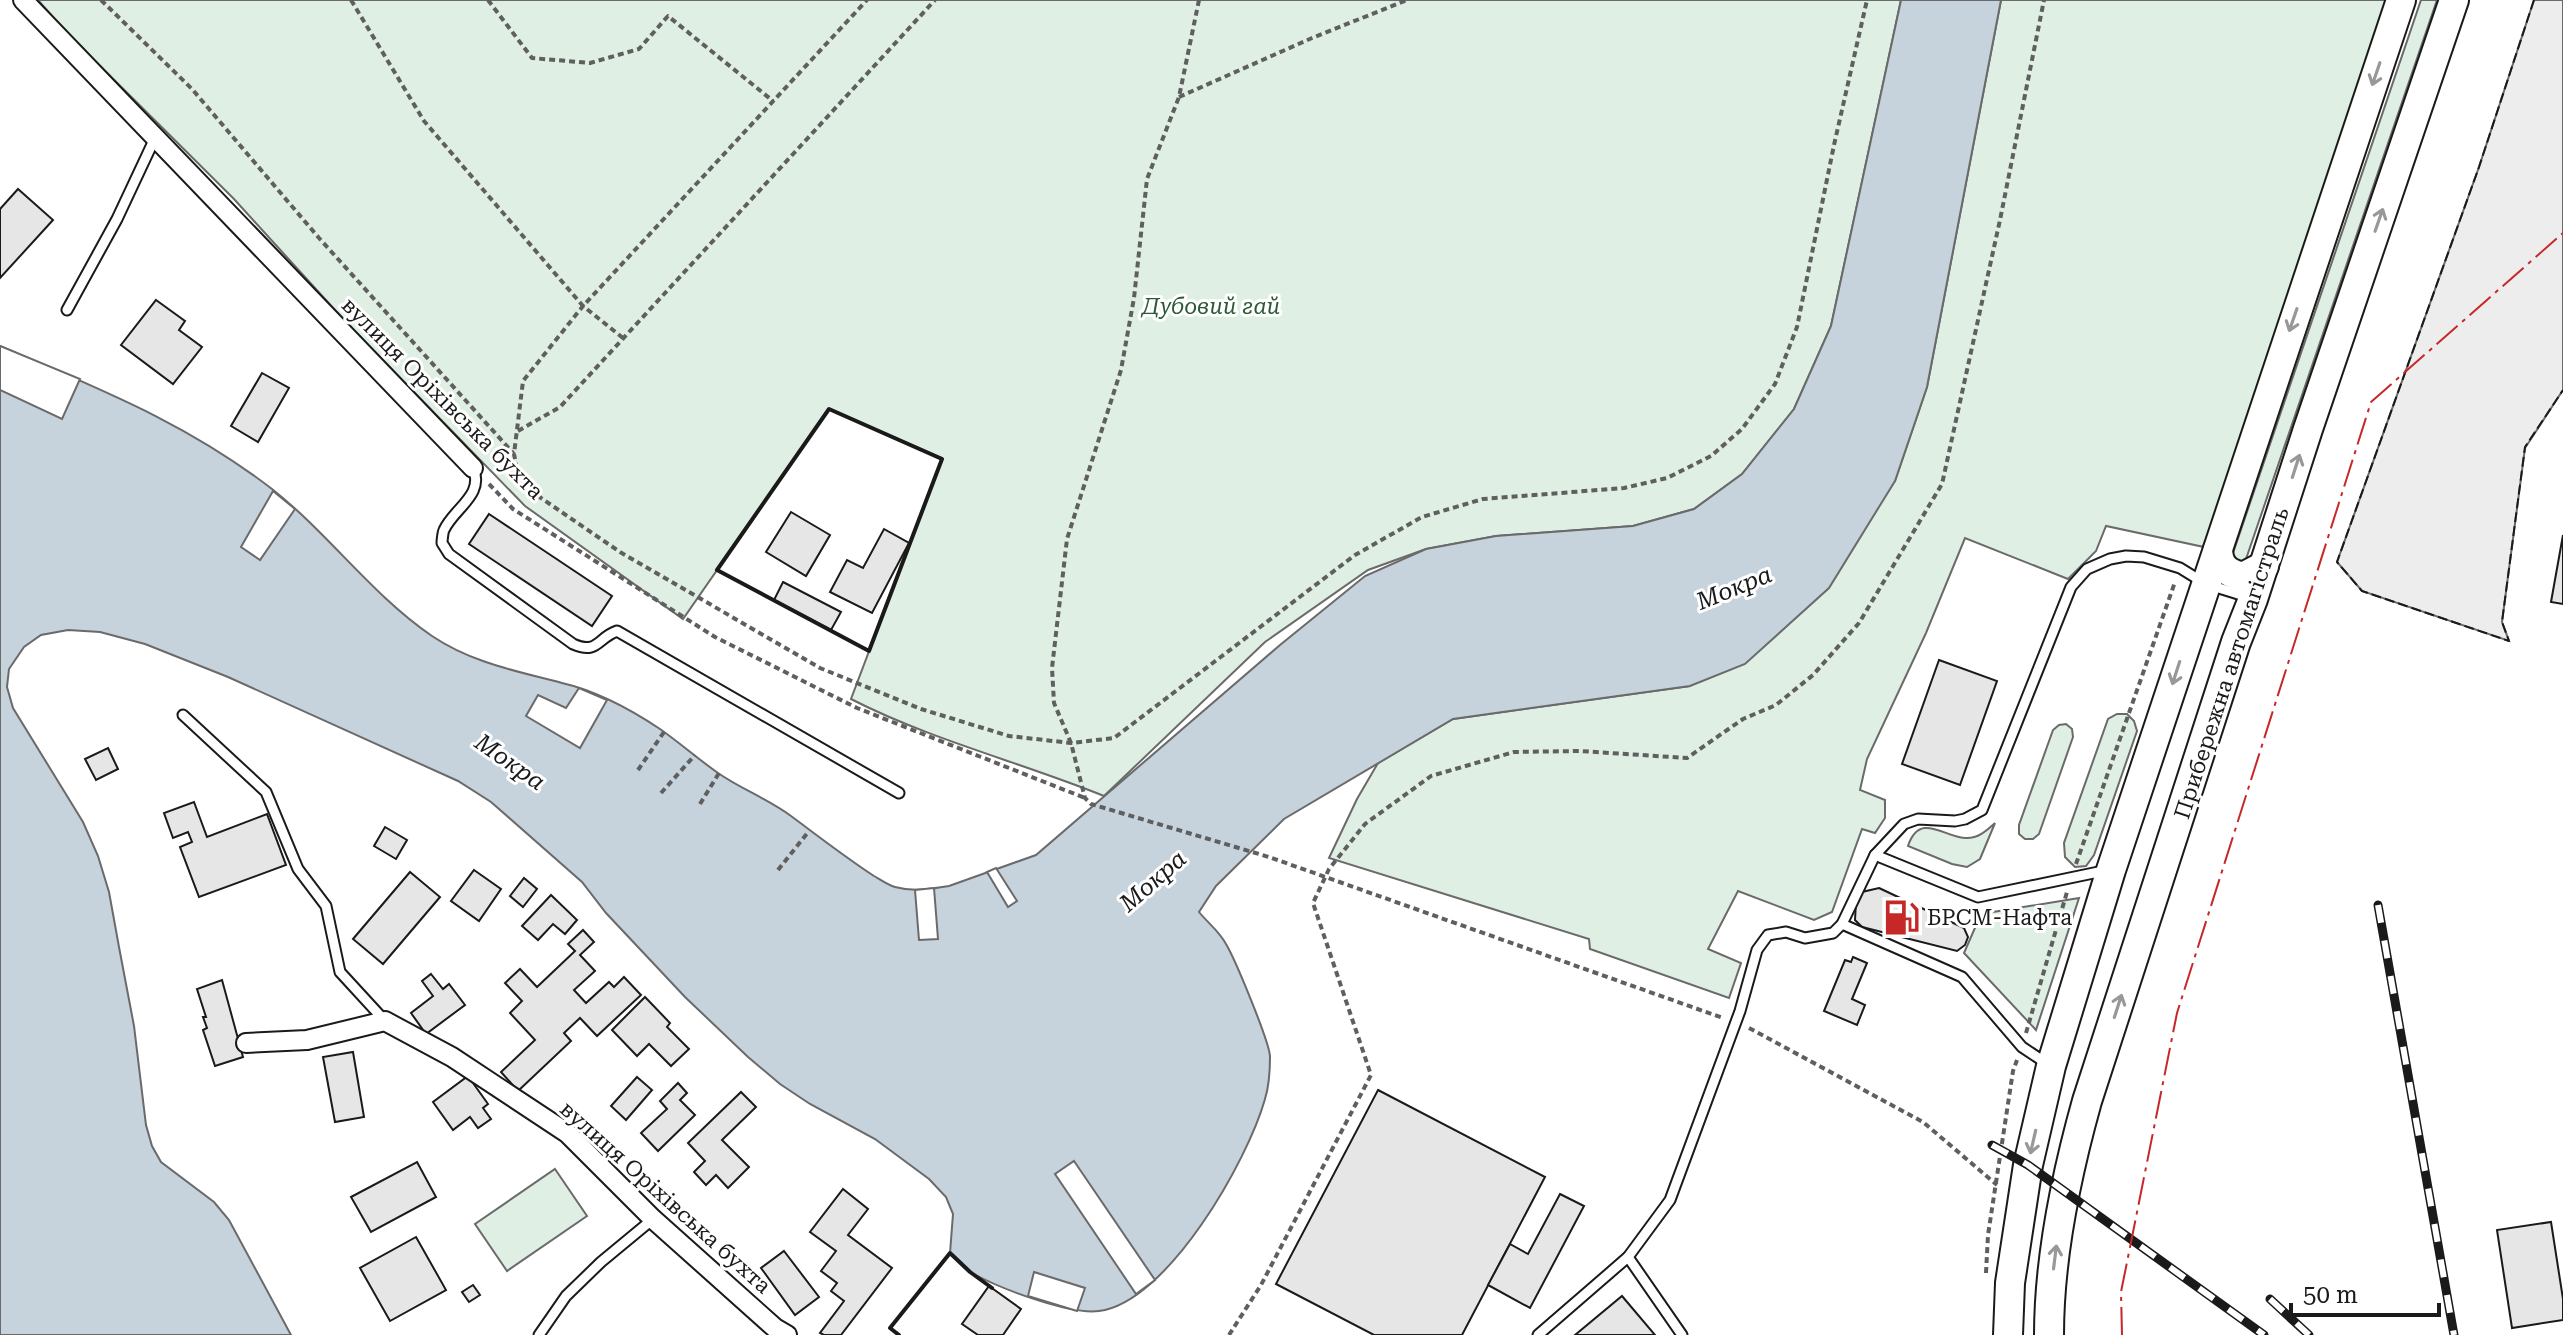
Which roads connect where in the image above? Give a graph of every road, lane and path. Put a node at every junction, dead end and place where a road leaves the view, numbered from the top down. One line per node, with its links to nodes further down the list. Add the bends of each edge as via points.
1 (23, 0): 15 (street, вулиця Оріхівська бухта)
2 (101, 0): 20 (path, via 192,89)
3 (351, 0): 16 (path, via 424,121)
4 (488, 0): 14 (path, via 532,58 590,63 639,49 668,16)
5 (867, 0): 14 (path)
6 (935, 0): 18 (path)
7 (1199, 0): 13 (path)
8 (1407, 0): 13 (path)
9 (1867, 0): 31 (path, via 1797,327 1775,384 1742,429 1711,456 1667,478 1624,488 1483,499 1422,517 1355,555 1114,738)
10 (2044, 0): 43 (path, via 1942,484 1859,623 1813,675 1776,705 1743,719 1687,758 1514,752 1431,776 1365,824)
11 (2401, 0): 22 (main road, one-way to 22)
12 (2454, 0): 23 (main road, Прибережна автомагістраль, one-way to 12)
13 (1179, 97): 31 (path, via 1147,179 1121,370 1067,539 1052,668 1054,703)
14 (773, 101): 16 (path)
15 (155, 138): 17 (lane); 21 (street, вулиця Оріхівська бухта)
16 (583, 306): 18 (path); 19 (path, via 523,381)
17 (67, 310)
18 (623, 338): 19 (path, via 560,407)
19 (518, 431): 20 (path)
20 (514, 454): 31 (path, via 518,474 541,498 620,552 820,668 921,709 1009,736)
21 (473, 468): 36 (lane, via 475,491 443,530 442,543 449,554 573,644 584,649 597,646 617,631); 37 (path, вулиця Оріхівська бухта, via 513,509 715,637 857,708)
22 (2218, 550): 23 (main road, via 2228,573 2243,577); 25 (main road)
23 (2264, 566): 26 (main road, Прибережна автомагістраль)
24 (2180, 568): 25 (lane); 40 (lane, via 2126,556 2098,562 2077,577 1982,810 1955,821 1918,819 1904,824); 44 (path)
25 (2206, 584): 26 (lane); 27 (main road)
26 (2253, 599): 28 (main road, Прибережна автомагістраль)
27 (2191, 629): 28 (main road, via 2214,615 2228,619); 42 (main road, one-way to 42)
28 (2236, 642): 61 (main road, Прибережна автомагістраль, one-way to 28, via 2055,1254 2074,1148)
29 (183, 715): 46 (lane, via 266,792 298,869 326,906 340,972)
30 (664, 732): 33 (path)
31 (1071, 743): 37 (path)
32 (695, 755): 35 (path)
33 (638, 770)
34 (719, 773): 38 (path)
35 (661, 793)
36 (899, 793)
37 (1085, 798): 43 (path)
38 (700, 804)
39 (809, 831): 41 (path)
40 (1875, 855): 44 (lane, via 1978,897); 45 (lane)
41 (778, 870)
42 (2111, 870): 44 (lane); 50 (main road)
43 (1325, 877): 47 (path); 57 (path, via 1313,903 1371,1075 1261,1285)
44 (2072, 877): 49 (path)
45 (1842, 924): 47 (lane, via 1833,933 1805,938 1786,932 1768,935 1757,950); 49 (lane, via 1962,977)
46 (385, 1021): 48 (street, via 307,1040); 52 (street, вулиця Оріхівська бухта, via 452,1057 567,1133)
47 (1736, 1022): 51 (path, via 1923,1122); 54 (lane, via 1670,1200)
48 (246, 1043)
49 (2022, 1047): 50 (lane); 51 (path, via 2013,1071)
50 (2051, 1066): 60 (main road, one-way to 60, via 2025,1180)
51 (1997, 1185): 53 (path)
52 (653, 1219): 55 (lane, via 566,1296); 56 (street, вулиця Оріхівська бухта)
53 (1988, 1235)
54 (1628, 1257): 58 (lane); 59 (lane)
55 (539, 1335)
56 (787, 1335)
57 (1229, 1335)
58 (1538, 1335)
59 (1682, 1335)
60 (2008, 1335)
61 (2049, 1335)

